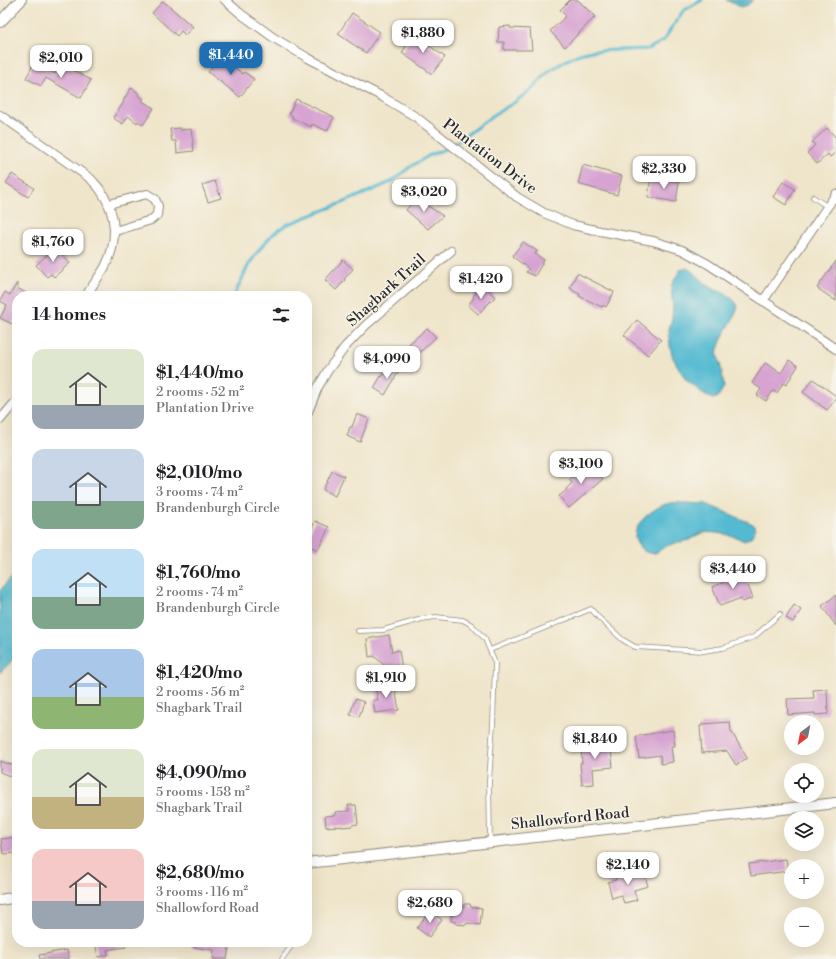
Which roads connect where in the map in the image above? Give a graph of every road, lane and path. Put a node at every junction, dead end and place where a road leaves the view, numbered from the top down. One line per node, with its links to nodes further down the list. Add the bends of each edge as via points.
1 (21, 0): 3 (street)
2 (225, 0): 12 (street, Plantation Drive, via 274,38 416,117 517,197 544,213 573,225 653,241 682,250 708,264)
3 (0, 22)
4 (0, 114): 7 (street, via 91,179)
5 (836, 194): 8 (street)
6 (813, 197): 8 (lane)
7 (109, 204): 9 (street); 9 (street, via 147,194 155,199 158,206 157,215 152,220)
8 (828, 206): 12 (street)
9 (115, 231): 11 (street, via 105,267)
10 (452, 251): 14 (street, Shagbark Trail, via 364,326 328,370)
11 (89, 291)
12 (763, 301): 13 (street, Plantation Drive)
13 (836, 349)
14 (312, 401)
15 (12, 406): 16 (street)
16 (0, 420)
17 (780, 614): 19 (lane, via 754,637 723,648 704,650 635,647 623,640 591,609)
18 (358, 631): 19 (lane, via 383,630 436,617 463,620 472,625 485,639)
19 (490, 650): 21 (lane, via 495,663 488,781)
20 (836, 803): 21 (street, Shallowford Road)
21 (490, 841): 22 (street, Shallowford Road)
22 (312, 862)
23 (12, 898): 24 (street)
24 (0, 900)
25 (290, 947): 26 (lane)
26 (282, 959)

